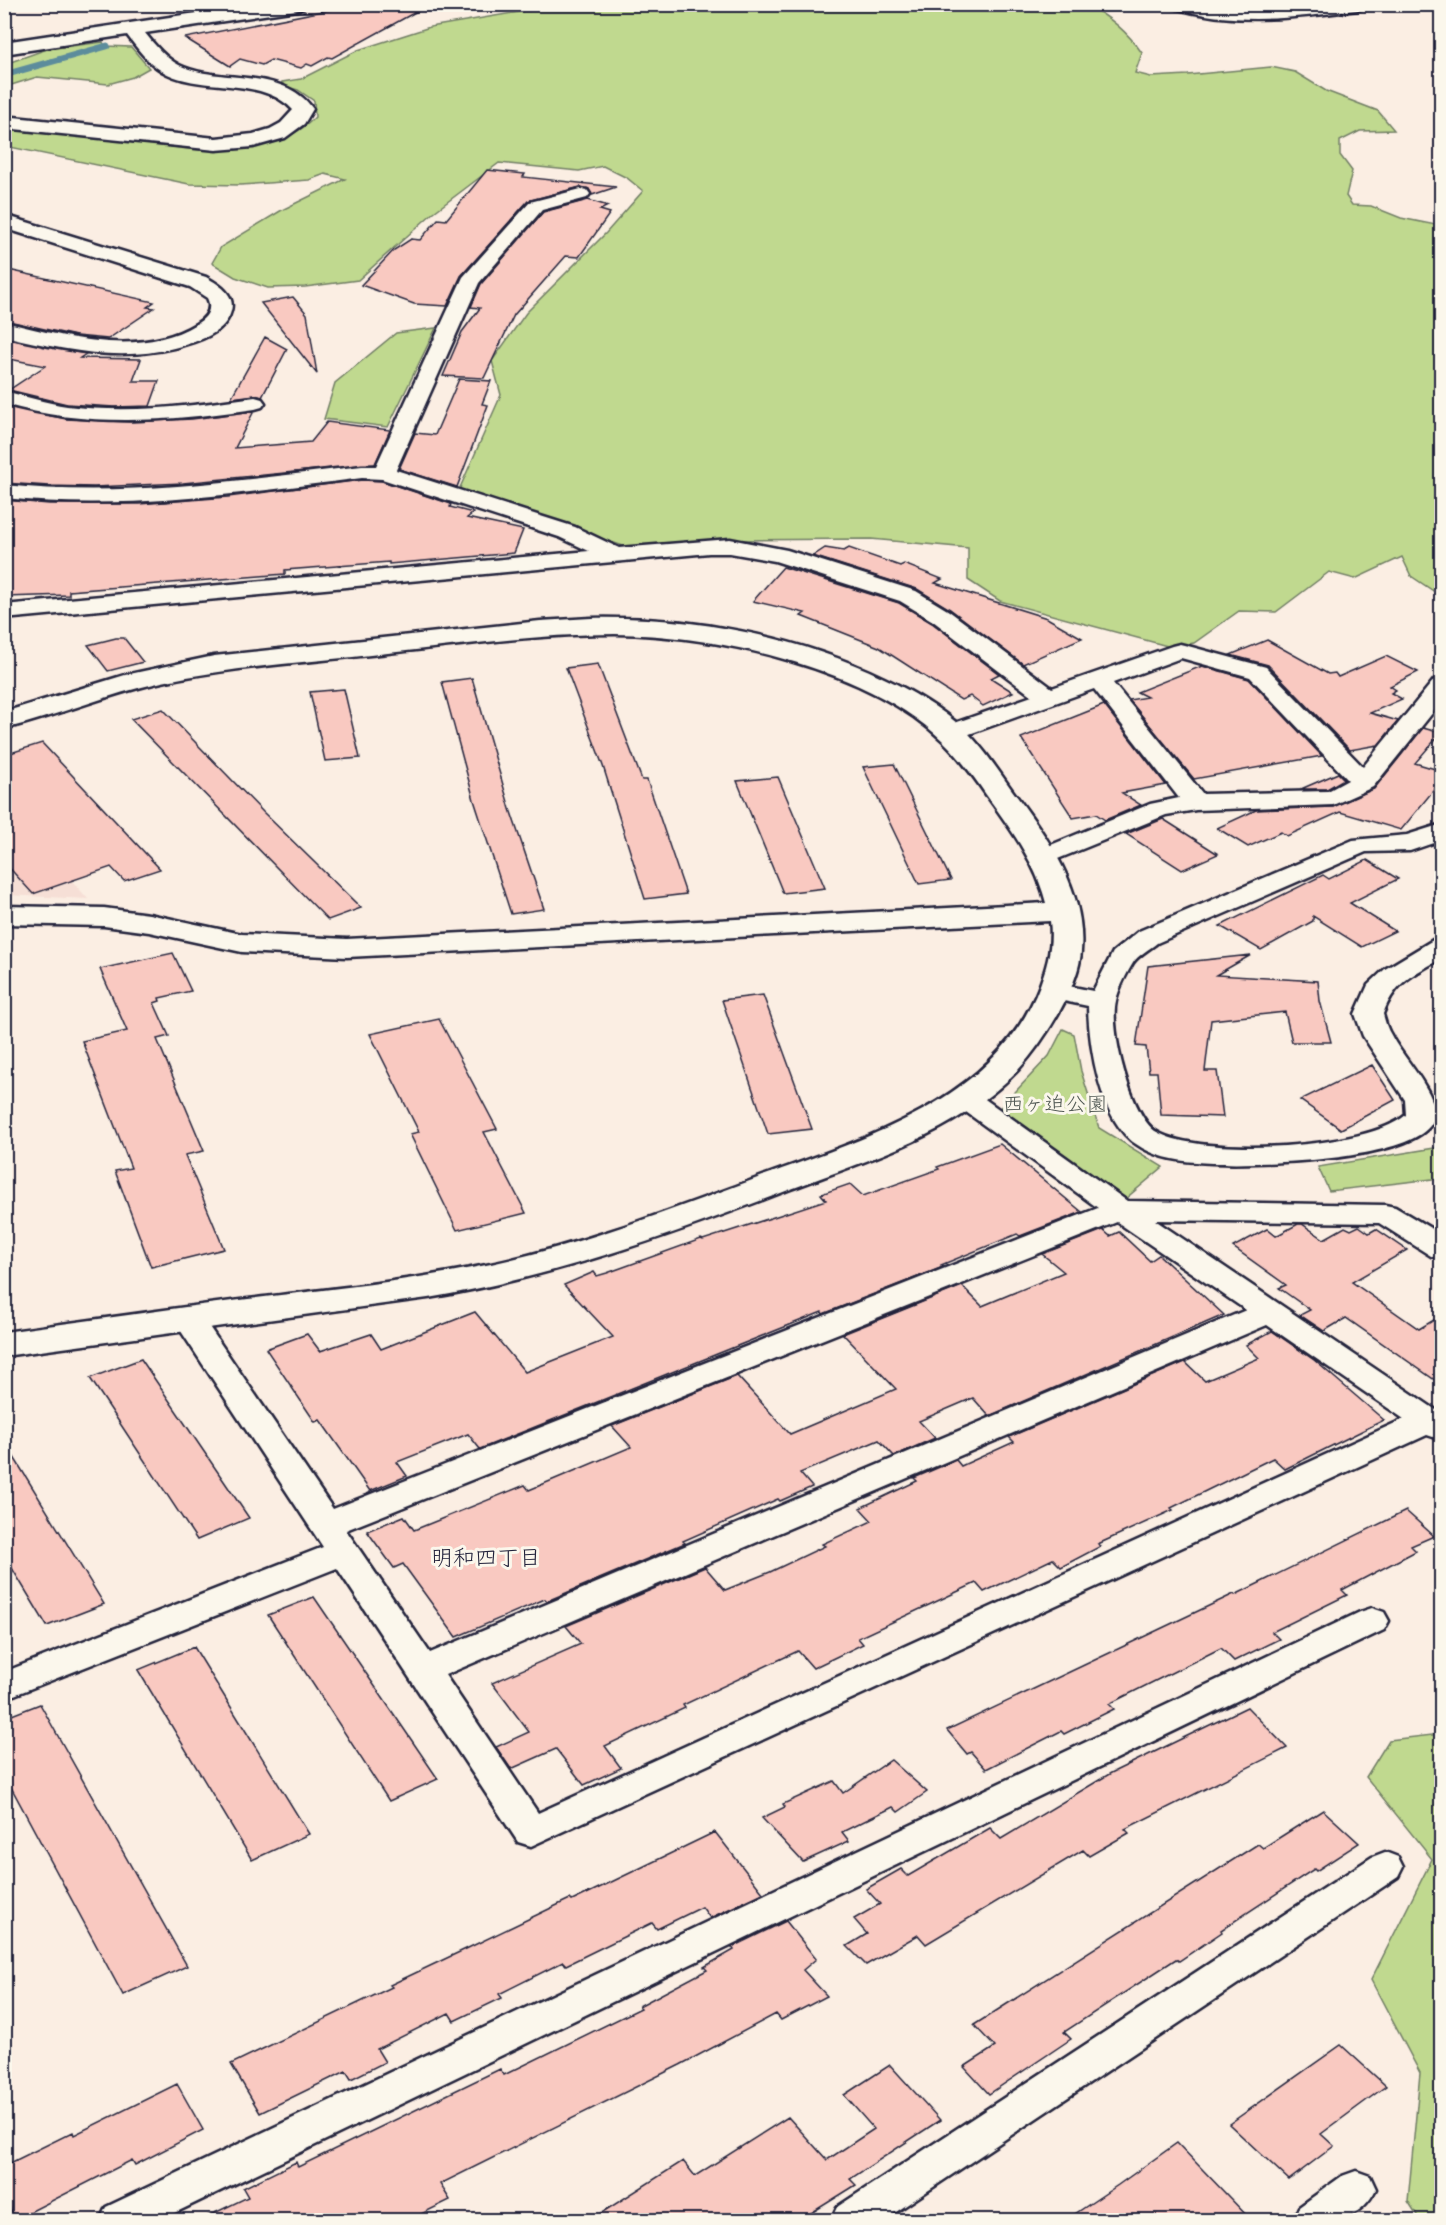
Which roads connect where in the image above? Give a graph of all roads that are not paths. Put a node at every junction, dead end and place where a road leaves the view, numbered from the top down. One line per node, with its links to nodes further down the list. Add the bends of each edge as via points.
1 (297, 4): 4 (street)
2 (1181, 4): 3 (street, via 1199,11 1261,15)
3 (1357, 4)
4 (133, 30): 5 (street); 6 (street, via 157,59 172,70 276,90 298,101 303,109 299,119 276,134 242,143 216,144)
5 (4, 48)
6 (4, 122)
7 (581, 194): 12 (street, via 536,206 470,281)
8 (4, 221): 9 (street, via 198,282 210,288 222,308 219,316 201,331 140,349 74,345)
9 (4, 329)
10 (4, 397): 11 (street, via 106,416 170,415)
11 (255, 403)
12 (384, 473): 13 (street, via 362,472 154,495 81,497); 14 (street, via 567,532)
13 (4, 491)
14 (616, 555): 15 (street); 18 (street, via 730,546 839,573 908,596)
15 (4, 612)
16 (1099, 680): 18 (street); 21 (street, via 1180,651 1257,672); 22 (street)
17 (1442, 686): 21 (street)
18 (1049, 697): 20 (street)
19 (4, 721): 20 (street, via 164,672 591,626 709,634 810,658 908,701)
20 (952, 732): 24 (street, via 972,753)
21 (1364, 782): 22 (street, via 1334,798)
22 (1196, 802): 24 (street, via 1159,809)
23 (1442, 831): 29 (street, via 1410,843 1362,846 1148,937 1122,958)
24 (1043, 857): 25 (street)
25 (1063, 911): 26 (street, via 347,948 242,942 104,917); 28 (street, via 1066,950)
26 (4, 915)
27 (1442, 946): 29 (street, via 1395,975 1378,991 1369,1014 1377,1036 1419,1100 1420,1118 1402,1132 1380,1140 1327,1150 1242,1157 1165,1149 1146,1139 1132,1124 1118,1098 1102,1035)
28 (1054, 991): 29 (street); 30 (street, via 1029,1037 992,1077)
29 (1102, 1001)
30 (965, 1098): 31 (street); 34 (street, via 890,1139 634,1236 492,1275 389,1293)
31 (1120, 1210): 32 (street, via 1385,1214); 33 (street); 37 (street)
32 (1442, 1249)
33 (1270, 1312): 36 (street); 39 (street)
34 (188, 1319): 35 (street); 37 (street)
35 (4, 1344)
36 (1435, 1425): 39 (street, via 531,1832)
37 (335, 1538): 39 (street); 40 (street)
38 (1372, 1620): 43 (street)
39 (423, 1670)
40 (4, 1686)
41 (1385, 1867): 44 (street)
42 (1356, 2189): 45 (street)
43 (120, 2220)
44 (851, 2220)
45 (1312, 2220)

